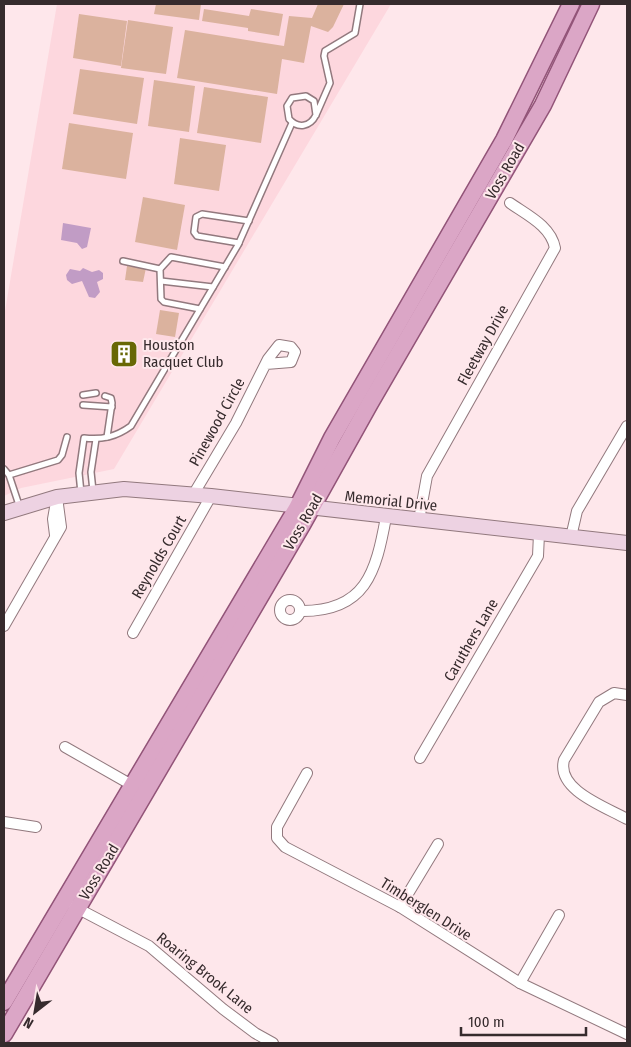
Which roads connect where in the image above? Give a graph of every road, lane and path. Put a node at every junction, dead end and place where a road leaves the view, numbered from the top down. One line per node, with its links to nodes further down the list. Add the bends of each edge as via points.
1 (360, 4): 6 (lane, via 355,33 324,54 330,83)
2 (571, 4): 4 (main road, Voss Road)
3 (591, 4): 5 (main road, Voss Road)
4 (547, 56): 5 (main road); 10 (main road, Voss Road, via 504,140)
5 (562, 64): 11 (main road, Voss Road)
6 (316, 115): 7 (lane, via 306,125); 7 (lane, via 314,101 306,96 296,96 287,106 287,115)
7 (292, 123): 9 (lane)
8 (510, 203): 40 (street, Fleetway Drive, via 545,228 553,236 555,248 427,476)
9 (249, 221): 12 (lane); 12 (lane, via 202,214 196,216 194,232 197,236)
10 (452, 228): 11 (main road); 19 (main road, Voss Road)
11 (467, 238): 19 (main road, Voss Road)
12 (239, 243): 14 (lane)
13 (123, 261): 15 (lane)
14 (225, 267): 15 (lane, via 171,256); 17 (lane)
15 (160, 268): 16 (lane)
16 (161, 281): 17 (lane); 18 (lane, via 161,299 164,302)
17 (213, 287): 18 (lane)
18 (200, 309): 28 (lane, via 131,426 118,435)
19 (409, 320): 37 (main road, Voss Road, via 332,438)
20 (266, 364): 33 (street, Pinewood Circle, via 236,423)
21 (96, 393): 22 (lane)
22 (83, 395)
23 (106, 396): 25 (lane, via 111,398)
24 (83, 405): 25 (lane)
25 (112, 407): 28 (lane)
26 (627, 426): 42 (street, via 577,510)
27 (67, 436): 31 (lane, via 58,460)
28 (107, 437): 29 (lane)
29 (96, 439): 32 (lane); 32 (lane, via 84,438 79,473)
30 (4, 469): 31 (lane)
31 (9, 475): 36 (lane)
32 (87, 493): 33 (street, Memorial Drive, via 124,489); 35 (street, Memorial Drive)
33 (193, 495): 34 (street, Memorial Drive)
34 (211, 496): 37 (street, Memorial Drive); 46 (street, Reynolds Court)
35 (57, 497): 36 (street, Memorial Drive); 45 (street, via 61,527)
36 (20, 508): 38 (street, Memorial Drive)
37 (304, 508): 39 (street, Memorial Drive); 51 (main road, Voss Road)
38 (4, 513)
39 (386, 517): 40 (street, Memorial Drive); 44 (street, via 375,567 358,593 331,608)
40 (419, 520): 41 (street, Memorial Drive)
41 (539, 534): 42 (street, Memorial Drive); 49 (street, Caruthers Lane, via 538,556)
42 (571, 537): 43 (street, Memorial Drive)
43 (627, 543)
44 (300, 611)
45 (4, 626)
46 (133, 633)
47 (627, 695): 52 (street, via 605,696 598,702 562,769 564,777 581,792)
48 (65, 747): 51 (street)
49 (420, 758)
50 (307, 773): 57 (street, Timberglen Drive, via 277,827 277,838 284,847)
51 (139, 789): 56 (main road, Voss Road)
52 (627, 819)
53 (4, 822): 54 (street)
54 (36, 826)
55 (438, 844): 57 (street)
56 (70, 904): 60 (main road, Voss Road); 64 (street, Roaring Brook Lane, via 149,946 223,1009)
57 (400, 907): 59 (street, Timberglen Drive)
58 (560, 914): 59 (street)
59 (520, 983): 63 (street, Timberglen Drive)
60 (22, 986): 61 (main road, Voss Road); 62 (main road, Voss Road)
61 (4, 1002)
62 (4, 1034)
63 (627, 1034)
64 (273, 1043)

